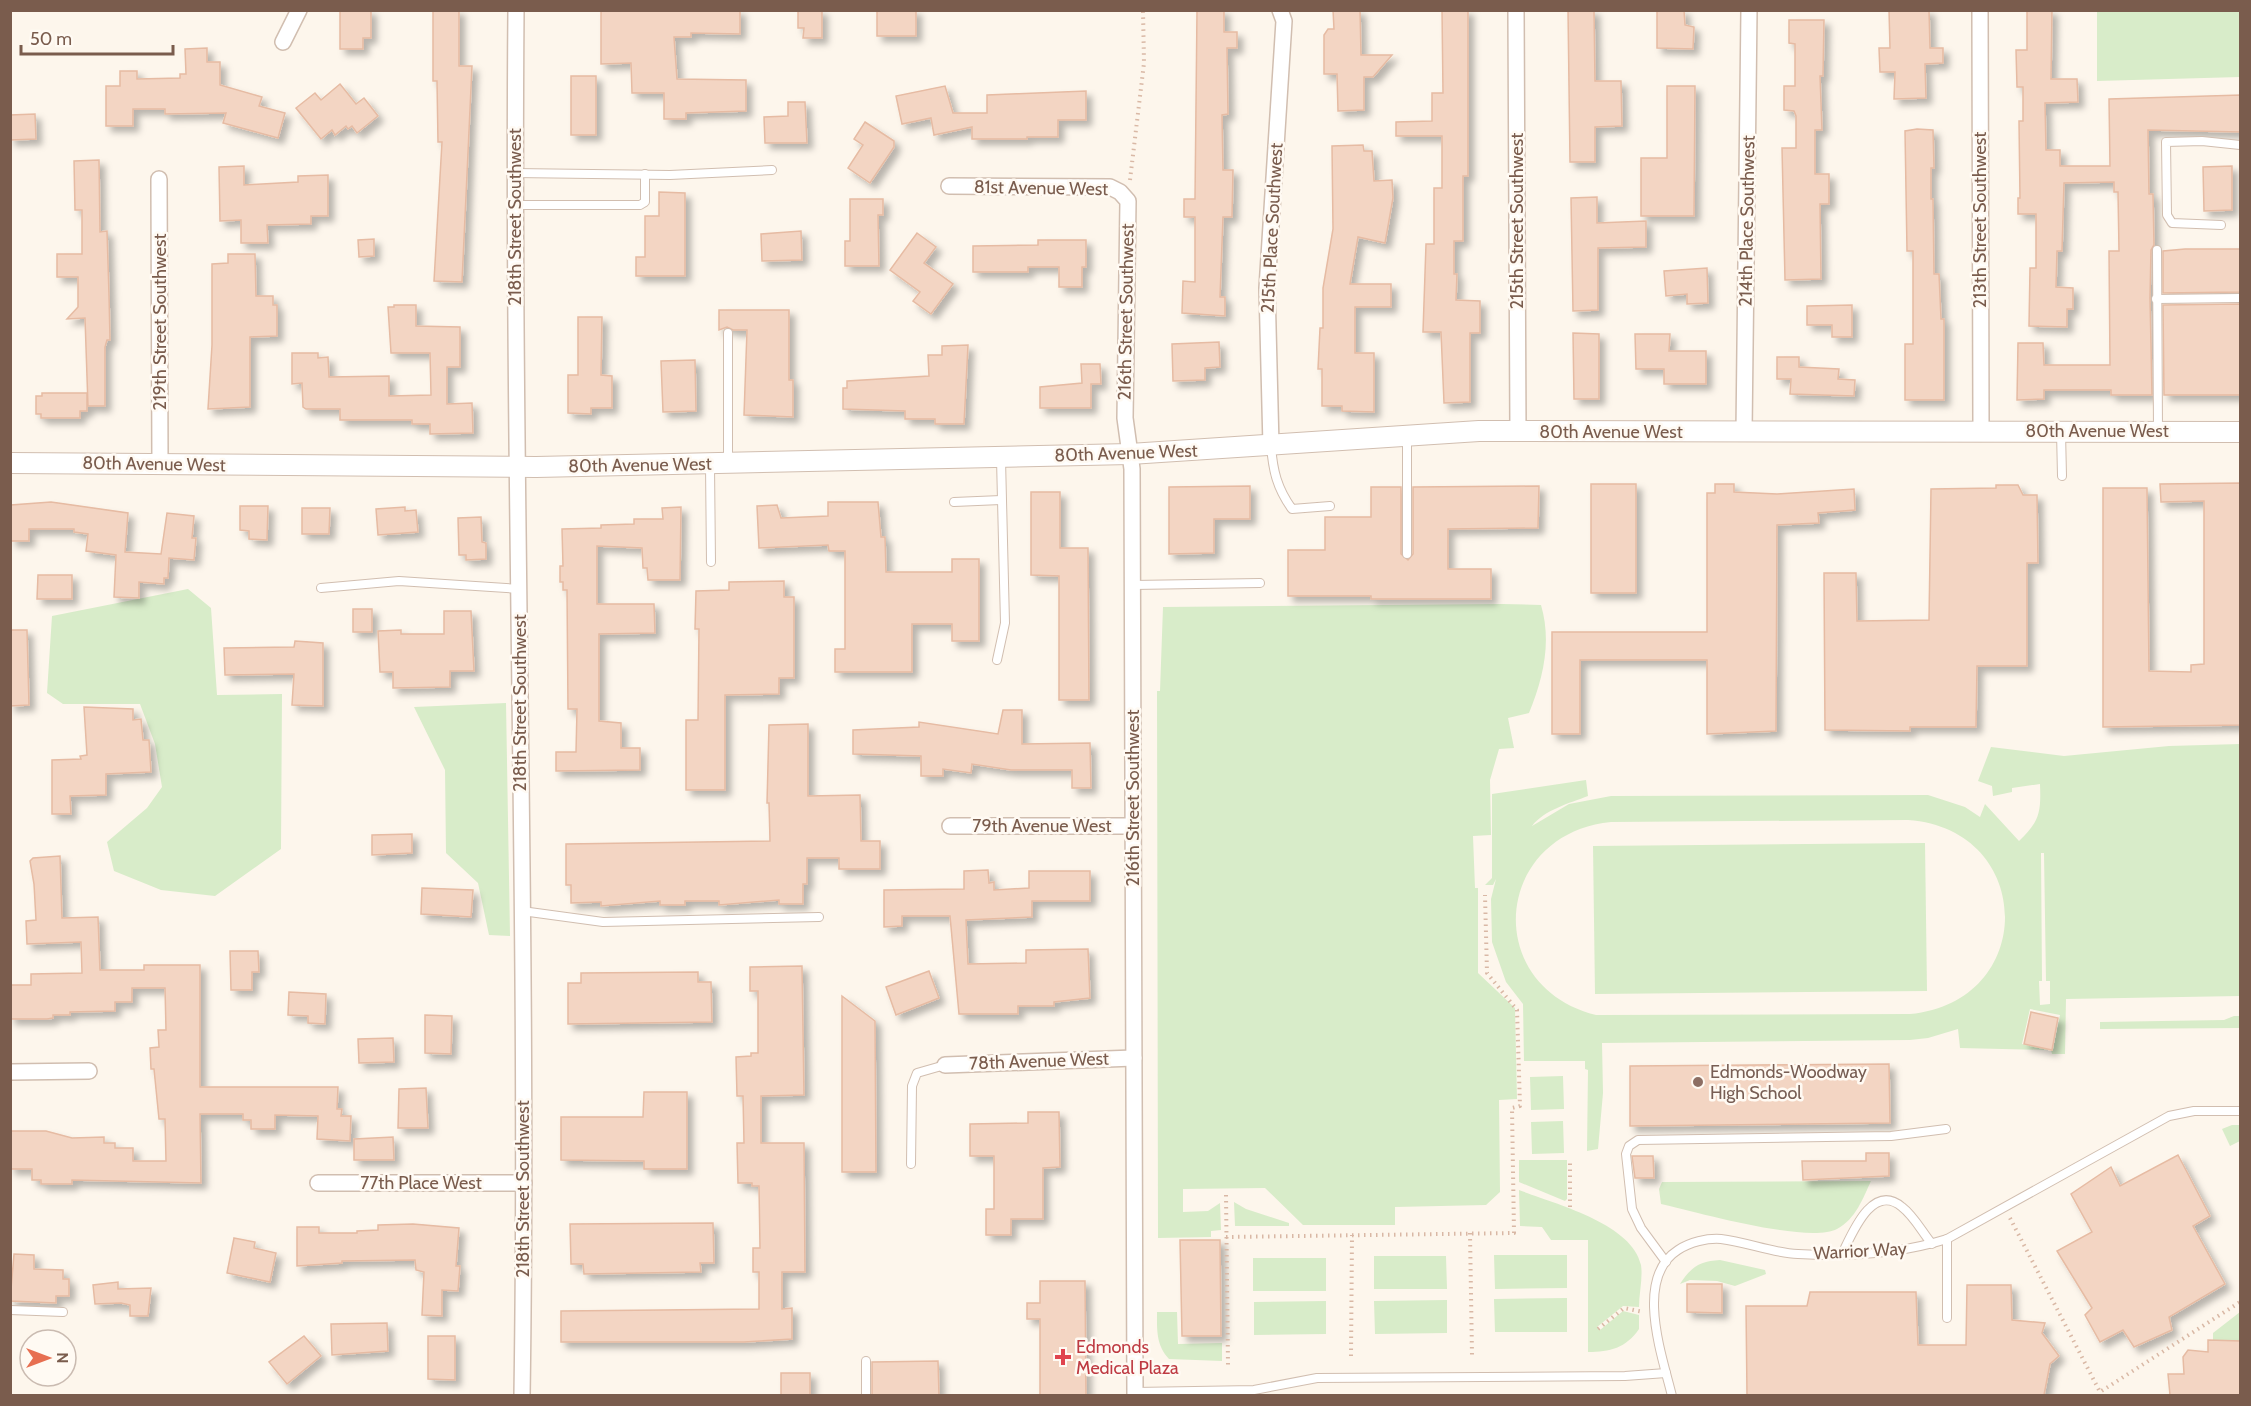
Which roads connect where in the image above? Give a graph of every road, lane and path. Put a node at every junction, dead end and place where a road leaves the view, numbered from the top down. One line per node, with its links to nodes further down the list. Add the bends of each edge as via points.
1 (299, 10): 8 (street)
2 (516, 10): 11 (street, 218th Street Southwest)
3 (1143, 10): 15 (path, via 1144,63)
4 (1280, 10): 29 (street, 215th Place Southwest, via 1284,21 1267,288)
5 (1516, 10): 25 (street, 215th Street Southwest)
6 (1749, 10): 26 (street, 214th Place Southwest)
7 (1980, 10): 22 (street, 213th Street Southwest)
8 (283, 42)
9 (2241, 145): 17 (lane, via 2166,142 2167,214 2172,223)
10 (772, 170): 12 (lane)
11 (514, 173): 12 (lane); 16 (street, 218th Street Southwest)
12 (645, 174): 16 (lane, via 645,202 640,205)
13 (159, 179): 34 (street, 219th Street Southwest)
14 (949, 186): 15 (street, 81st Avenue West, via 1110,187)
15 (1128, 201): 30 (street, 216th Street Southwest, via 1125,418)
16 (514, 205): 35 (street, 218th Street Southwest)
17 (2221, 225)
18 (2157, 250): 20 (lane)
19 (2241, 298): 20 (lane)
20 (2157, 299): 24 (lane)
21 (728, 333): 33 (lane)
22 (1981, 430): 23 (street, 80th Avenue West); 26 (street, 80th Avenue West)
23 (2061, 431): 24 (street, 80th Avenue West); 36 (lane)
24 (2158, 431): 27 (street, 80th Avenue West)
25 (1518, 432): 26 (street, 80th Avenue West); 28 (street, 80th Avenue West)
26 (1744, 432)
27 (2241, 432)
28 (1407, 435): 29 (street, 80th Avenue West); 40 (lane)
29 (1271, 446): 30 (street, 80th Avenue West); 39 (lane, via 1279,491 1292,509)
30 (1130, 454): 31 (street, 80th Avenue West); 43 (street, 216th Street Southwest)
31 (1001, 457): 33 (street, 80th Avenue West); 37 (lane)
32 (10, 463): 34 (street, 80th Avenue West)
33 (719, 463): 35 (street, 80th Avenue West); 41 (lane)
34 (160, 464): 35 (street, 80th Avenue West)
35 (518, 467): 45 (street, 218th Street Southwest)
36 (2062, 476)
37 (1001, 500): 38 (lane); 46 (lane, via 1005,623)
38 (954, 502)
39 (1330, 506)
40 (1407, 554)
41 (711, 562)
42 (1260, 583): 43 (lane)
43 (1133, 585): 48 (street, 216th Street Southwest)
44 (321, 588): 45 (lane, via 399,581)
45 (520, 589): 50 (street, 218th Street Southwest)
46 (997, 660)
47 (950, 826): 48 (street, 79th Avenue West)
48 (1133, 826): 52 (street, 216th Street Southwest)
49 (1485, 896): 65 (path, via 1487,973 1517,1010 1520,1106 1512,1108 1514,1233)
50 (522, 911): 51 (lane, via 603,922); 61 (street, 218th Street Southwest)
51 (819, 917)
52 (1134, 1058): 53 (street, 78th Avenue West); 83 (street, 216th Street Southwest)
53 (945, 1065): 59 (lane, via 917,1073 912,1086)
54 (89, 1071): 55 (street)
55 (10, 1072)
56 (2241, 1112): 63 (lane, Warrior Way, via 2194,1111 2169,1116)
57 (1946, 1129): 71 (lane, via 1891,1136 1638,1140 1626,1154 1632,1209)
58 (1570, 1163): 64 (path)
59 (911, 1164)
60 (318, 1183): 61 (street, 77th Place West)
61 (524, 1184): 84 (street, 218th Street Southwest)
62 (1226, 1196): 67 (path)
63 (2005, 1207): 68 (lane, Warrior Way); 72 (path, via 2100,1392)
64 (1570, 1208)
65 (1470, 1233): 66 (path); 78 (path)
66 (1352, 1235): 67 (path); 79 (path)
67 (1226, 1237): 81 (path)
68 (1947, 1239): 69 (lane, Warrior Way); 76 (lane)
69 (1932, 1244): 70 (lane, Warrior Way); 70 (lane, via 1899,1204 1883,1200 1865,1212)
70 (1842, 1254): 71 (lane, Warrior Way, via 1796,1254 1719,1239 1685,1245)
71 (1666, 1262): 82 (lane, Warrior Way, via 1654,1281 1654,1299)
72 (2241, 1302)
73 (10, 1310): 74 (lane)
74 (63, 1312)
75 (1644, 1312): 77 (path, via 1624,1308)
76 (1947, 1318)
77 (1599, 1329)
78 (1472, 1355)
79 (1351, 1356)
80 (866, 1361): 85 (lane)
81 (1228, 1365)
82 (1666, 1373): 83 (lane, via 1317,1378 1254,1390); 86 (lane, Warrior Way)
83 (1135, 1394)
84 (522, 1395)
85 (866, 1395)
86 (1672, 1395)

